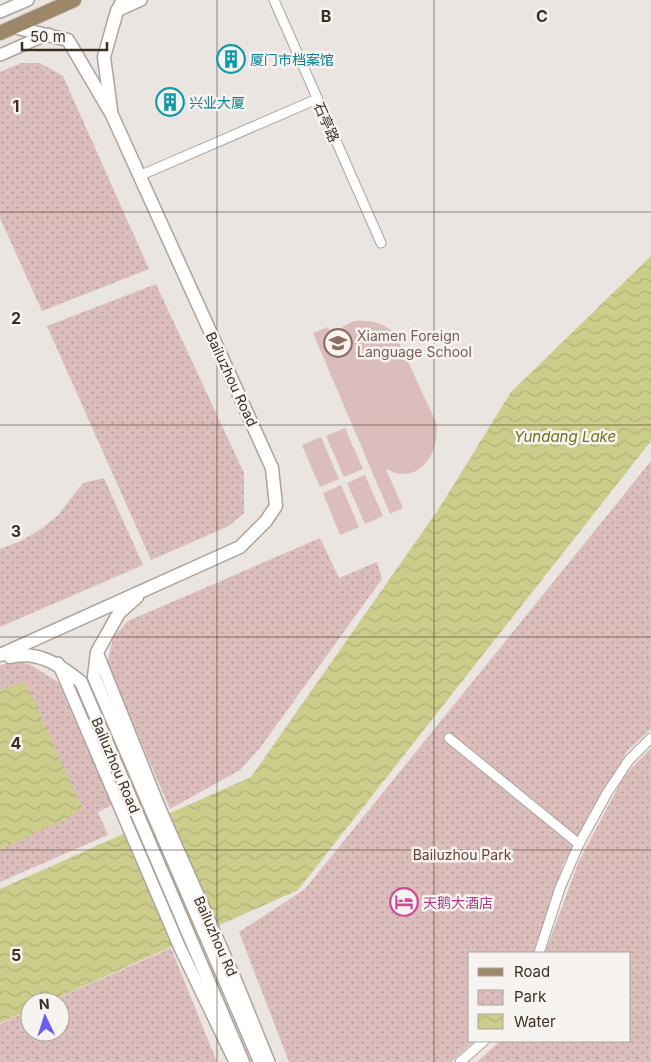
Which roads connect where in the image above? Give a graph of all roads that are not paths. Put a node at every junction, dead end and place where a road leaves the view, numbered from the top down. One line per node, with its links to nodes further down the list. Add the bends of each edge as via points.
1 (28, 0): 6 (street)
2 (74, 0): 7 (main road)
3 (141, 0): 5 (street)
4 (274, 0): 11 (street, 石亭路)
5 (120, 5): 12 (main road, via 104,57)
6 (0, 12)
7 (13, 27): 8 (main road); 9 (main road)
8 (0, 32)
9 (48, 34): 10 (street); 12 (main road, via 68,40)
10 (0, 55)
11 (317, 99): 13 (street); 14 (street, 石亭路)
12 (112, 115): 13 (main road, Bailuzhou Road)
13 (139, 176): 15 (main road, Bailuzhou Road, via 272,468 276,506 240,547)
14 (381, 243)
15 (148, 588): 16 (main road, Bailuzhou Road); 20 (main road, Bailuzhou Road, via 119,613 96,652 94,677)
16 (0, 655)
17 (0, 659): 21 (main road, Bailuzhou Road, via 24,653 58,663 81,682)
18 (449, 738): 22 (street)
19 (651, 738): 22 (street, via 629,760)
20 (156, 812): 23 (main road, Bailuzhou Rd)
21 (133, 823): 24 (main road, Bailuzhou Rd)
22 (580, 844): 25 (street, via 560,888)
23 (211, 934): 29 (main road, Bailuzhou Rd); 30 (street, Bailuzhou Rd)
24 (186, 946): 27 (street, Bailuzhou Rd); 28 (main road, Bailuzhou Rd)
25 (539, 952)
26 (483, 1042): 31 (street)
27 (235, 1062)
28 (243, 1062)
29 (260, 1062)
30 (269, 1062)
31 (460, 1062)

